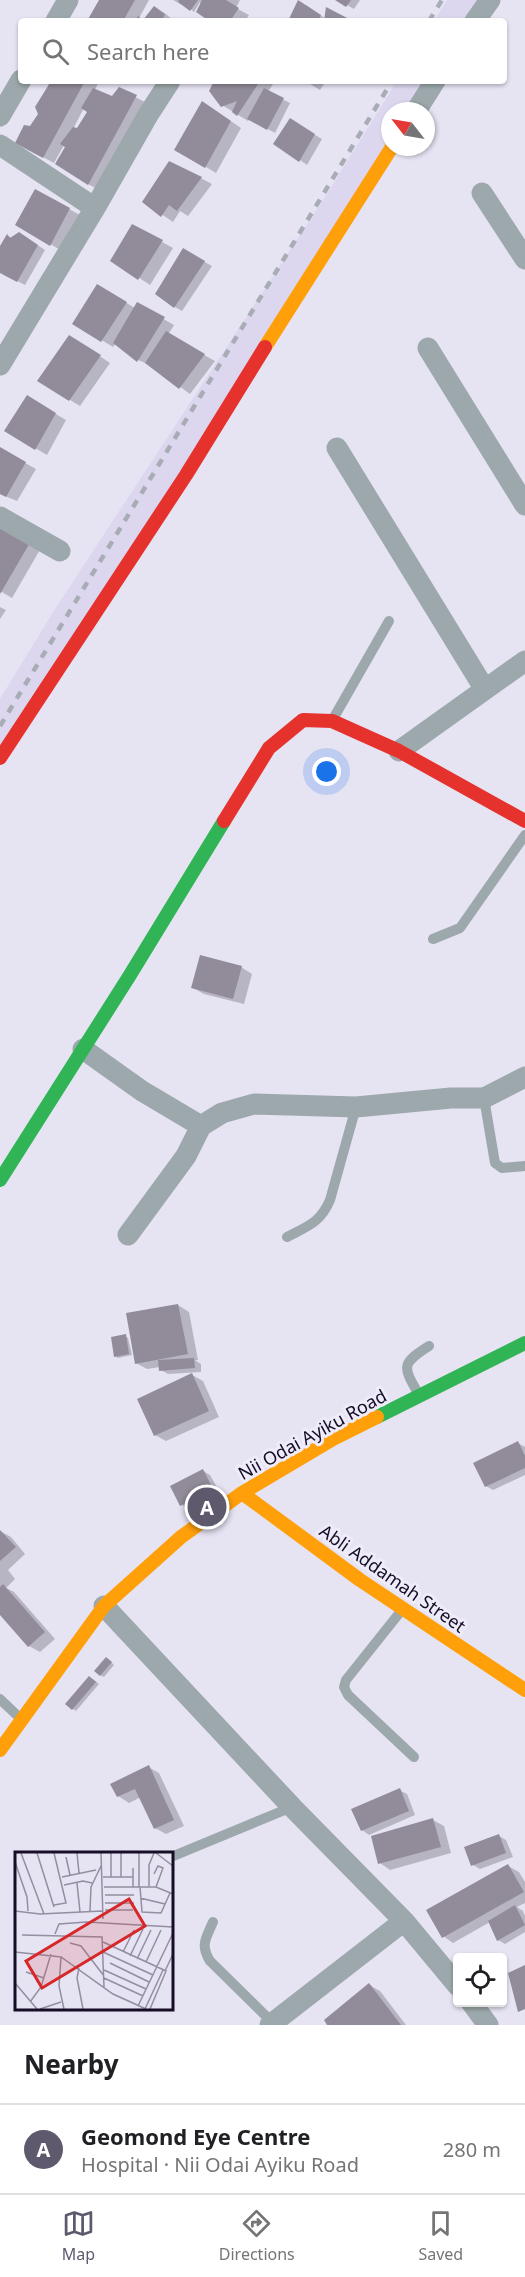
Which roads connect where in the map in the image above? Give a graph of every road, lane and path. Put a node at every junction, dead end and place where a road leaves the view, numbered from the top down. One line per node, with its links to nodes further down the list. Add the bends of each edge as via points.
1 (68, 0): 3 (street)
2 (490, 0): 4 (street)
3 (58, 18)
4 (477, 18)
5 (19, 84): 9 (street)
6 (169, 84): 13 (street)
7 (433, 84): 8 (street)
8 (422, 102)
9 (0, 116)
10 (0, 145): 13 (street)
11 (386, 156): 26 (street, via 186,475)
12 (482, 193): 14 (street)
13 (95, 208): 16 (street)
14 (525, 259)
15 (428, 348): 18 (street)
16 (0, 365)
17 (337, 448): 23 (street)
18 (525, 505)
19 (0, 517): 20 (street)
20 (60, 551)
21 (389, 621): 24 (lane)
22 (525, 661): 23 (street)
23 (484, 688): 25 (street)
24 (332, 722): 25 (street); 30 (street, via 303,720 269,748)
25 (399, 751): 27 (street)
26 (0, 758)
27 (525, 822)
28 (525, 835): 29 (lane, via 460,928)
29 (433, 939)
30 (83, 1049): 34 (street); 36 (street)
31 (525, 1077): 32 (street)
32 (484, 1098): 33 (street); 35 (lane, via 495,1163 502,1168)
33 (356, 1107): 34 (street, via 254,1104 222,1113); 38 (lane, via 324,1214)
34 (201, 1126): 37 (street, via 186,1156)
35 (525, 1166)
36 (0, 1180)
37 (128, 1235)
38 (286, 1237)
39 (525, 1343): 41 (street, Nii Odai Ayiku Road)
40 (429, 1346): 41 (lane, via 406,1365 406,1373)
41 (419, 1396): 42 (street, Nii Odai Ayiku Road, via 333,1439)
42 (242, 1493): 43 (street, Nii Odai Ayiku Road, via 182,1537); 44 (street, Abli Addamah Street)
43 (104, 1606): 47 (street, Nii Odai Ayiku Road); 50 (street)
44 (403, 1608): 45 (street, Abli Addamah Street); 49 (lane, via 344,1687)
45 (525, 1690)
46 (0, 1699): 47 (lane)
47 (22, 1719): 48 (street, Nii Odai Ayiku Road)
48 (0, 1750)
49 (414, 1757)
50 (292, 1807): 51 (lane); 52 (street)
51 (172, 1857)
52 (404, 1921): 54 (street); 56 (street)
53 (213, 1922): 56 (lane, via 204,1952)
54 (453, 1980)
55 (475, 2007): 57 (street)
56 (271, 2024)
57 (488, 2025)

